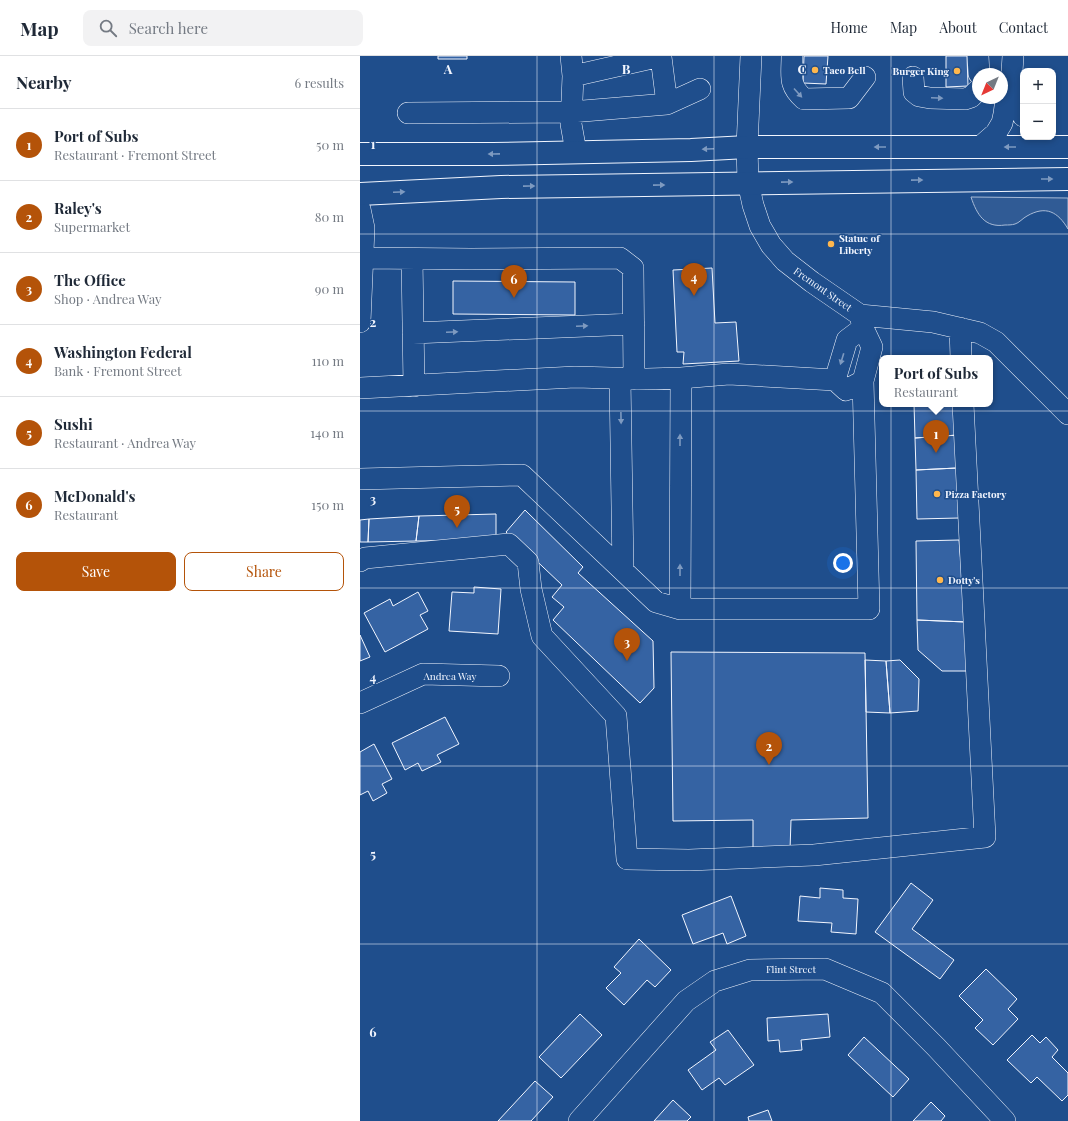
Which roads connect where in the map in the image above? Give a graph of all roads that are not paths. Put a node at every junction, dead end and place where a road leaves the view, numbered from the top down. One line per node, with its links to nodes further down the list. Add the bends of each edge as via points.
1 (661, 56): 6 (street); 12 (street)
2 (751, 56): 17 (street, Fremont Street)
3 (792, 56): 8 (street, one-way to 8, via 792,85 804,99 849,98)
4 (978, 56): 7 (street)
5 (1013, 64): 13 (street); 18 (street, via 1002,122 996,133)
6 (572, 66): 14 (street)
7 (978, 68)
8 (865, 77)
9 (913, 77): 11 (street, one-way to 11, via 914,92 919,96 965,99)
10 (700, 89): 12 (street)
11 (972, 96)
12 (667, 104): 14 (street)
13 (1020, 104)
14 (571, 112): 15 (street); 19 (street)
15 (408, 113)
16 (1051, 144): 18 (highway, one-way to 18)
17 (747, 147): 18 (highway, one-way to 17); 19 (highway, one-way to 19); 22 (street, Fremont Street)
18 (980, 147)
19 (576, 152): 20 (highway, one-way to 20)
20 (360, 154)
21 (1068, 179): 22 (highway, one-way to 21)
22 (748, 182): 23 (highway, one-way to 22, via 501,186); 28 (street, Fremont Street, via 760,226 771,245 785,261)
23 (360, 194)
24 (360, 209): 25 (street, via 364,228)
25 (362, 258): 26 (street); 27 (street)
26 (412, 259): 29 (street, via 620,258 633,268); 31 (street)
27 (360, 322)
28 (861, 322): 30 (street, Fremont Street, via 933,322); 35 (street, one-way to 35, via 847,340); 36 (street, via 872,347)
29 (634, 324): 31 (street, one-way to 29); 34 (street)
30 (960, 328): 32 (street); 40 (street, Fremont Street, via 980,333 996,342)
31 (413, 333): 37 (street)
32 (961, 355)
33 (681, 378): 34 (street); 35 (street, via 729,374); 44 (street, one-way to 33)
34 (627, 379): 37 (street, via 575,377); 43 (street, one-way to 43)
35 (835, 380): 36 (street, via 846,390)
36 (863, 381): 44 (street, via 869,609)
37 (414, 386): 38 (street)
38 (360, 388)
39 (963, 407): 42 (street, via 985,837 814,855 689,860 627,859 616,716 542,636 531,589 528,562 509,544 365,558)
40 (1068, 414)
41 (360, 479): 43 (street, via 522,475)
42 (360, 561)
43 (623, 570): 44 (street, via 656,602)
44 (680, 609)
45 (499, 676): 46 (street, Andrea Way, via 423,674)
46 (360, 703)
47 (579, 1121): 48 (street, Flint Street, via 686,1001 715,981 750,970 826,970 882,993)
48 (1005, 1121)

